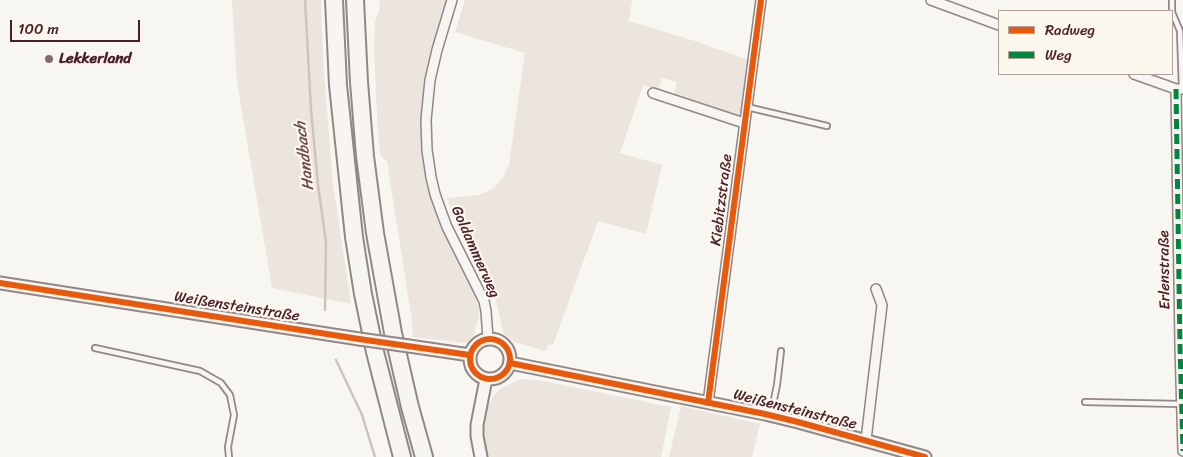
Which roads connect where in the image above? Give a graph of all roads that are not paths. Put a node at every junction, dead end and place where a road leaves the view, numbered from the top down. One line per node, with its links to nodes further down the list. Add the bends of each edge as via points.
1 (334, 0): 31 (highway, via 338,85 354,237 373,342)
2 (355, 0): 32 (highway, via 360,99 375,232 393,332)
3 (452, 0): 17 (street, Goldammerweg, via 430,80 426,110 427,150 435,194 447,227 484,301)
4 (761, 0): 11 (street, Kiebitzstraße)
5 (930, 0): 7 (street)
6 (1173, 14): 9 (lane, via 1180,31)
7 (998, 25)
8 (1137, 75): 9 (street)
9 (1181, 89): 15 (street, Erlenstraße)
10 (653, 93): 12 (street)
11 (747, 108): 12 (street, Kiebitzstraße); 13 (lane)
12 (744, 123): 24 (street, Kiebitzstraße)
13 (827, 126)
14 (0, 283): 20 (street, Weißensteinstraße, bridge)
15 (1181, 288): 25 (street, Erlenstraße)
16 (876, 289): 27 (street, Weißensteinstraße, via 882,305)
17 (488, 339): 20 (street, via 476,344); 21 (street, via 505,346)
18 (95, 348): 30 (lane, via 200,371 220,383 230,395 234,415)
19 (781, 351): 26 (lane)
20 (470, 355): 22 (street, via 471,368)
21 (510, 363): 22 (street, via 498,378); 24 (street, Weißensteinstraße)
22 (486, 379): 33 (street, via 477,426)
23 (1085, 402): 25 (lane)
24 (708, 403): 26 (street, Weißensteinstraße)
25 (1182, 404): 28 (street, Erlenstraße)
26 (771, 416): 27 (street, Weißensteinstraße)
27 (866, 440): 29 (street, Weißensteinstraße)
28 (1183, 452)
29 (912, 455): 34 (street, Weißensteinstraße)
30 (229, 457)
31 (402, 457)
32 (424, 457)
33 (481, 457)
34 (925, 457)

